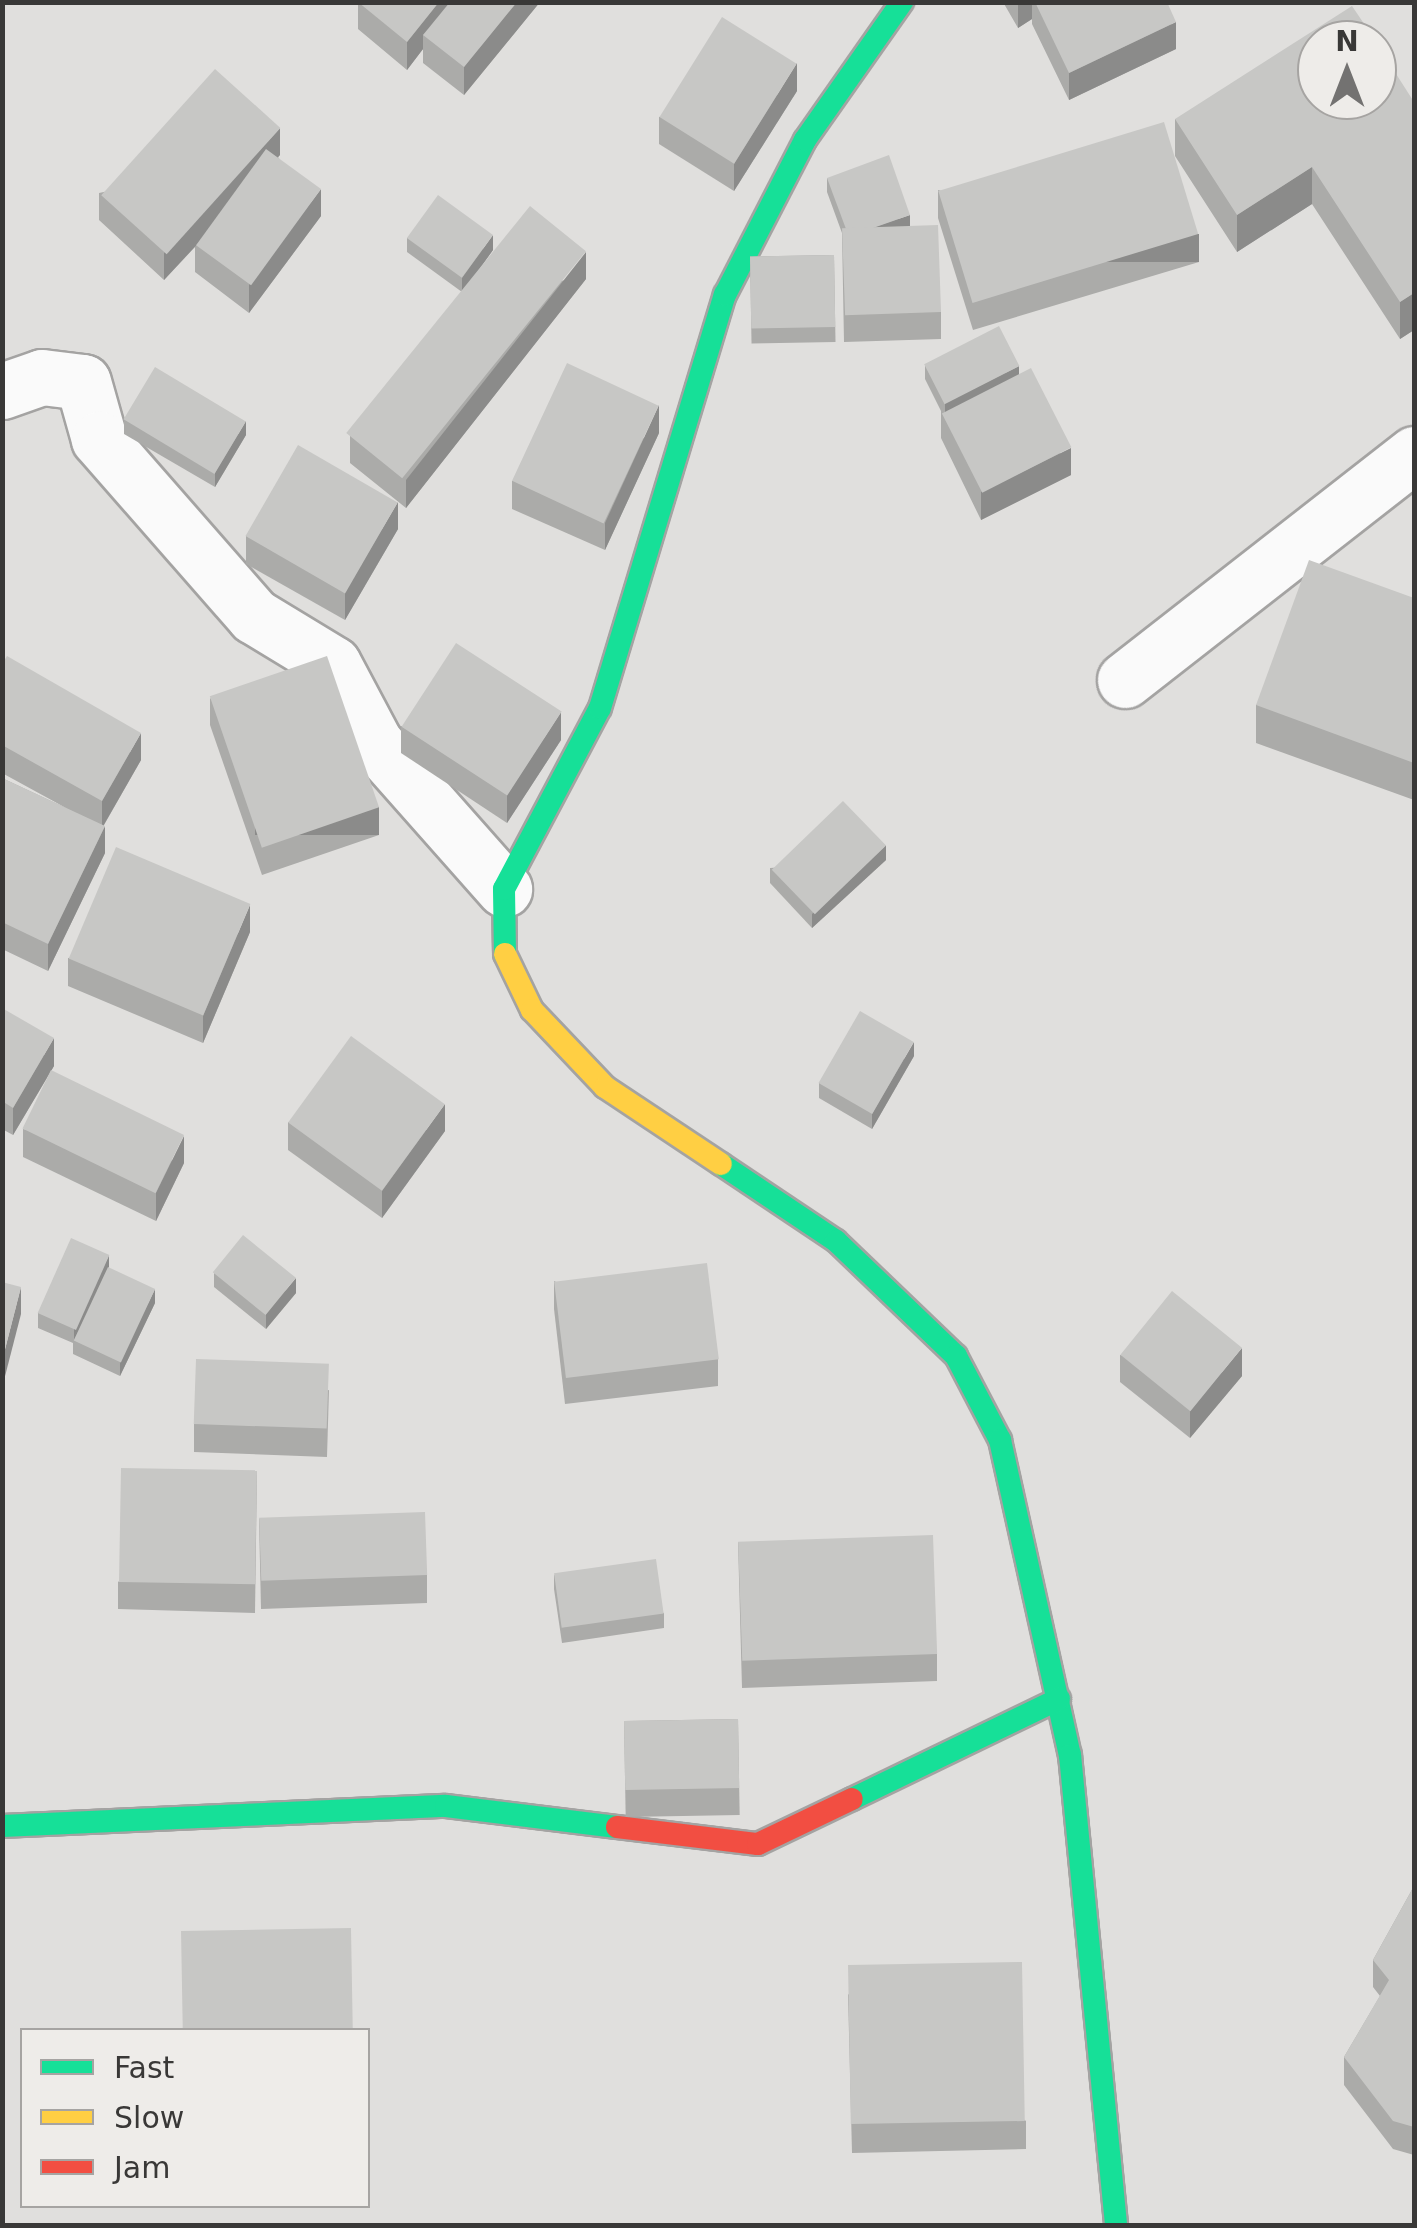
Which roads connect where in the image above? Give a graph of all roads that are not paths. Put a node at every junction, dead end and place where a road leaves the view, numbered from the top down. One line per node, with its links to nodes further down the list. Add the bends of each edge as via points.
1 (902, 2): 5 (street, via 805,140 724,295 600,708)
2 (2, 391): 5 (street, via 42,377 83,382 100,440 254,616 333,664 375,742)
3 (1414, 454): 4 (street)
4 (1125, 680)
5 (504, 890): 6 (street, via 504,951 532,1010 605,1087 836,1241 956,1356 1000,1440)
6 (1059, 1699): 7 (street, via 758,1844 446,1806); 8 (street)
7 (2, 1826)
8 (1116, 2226)

